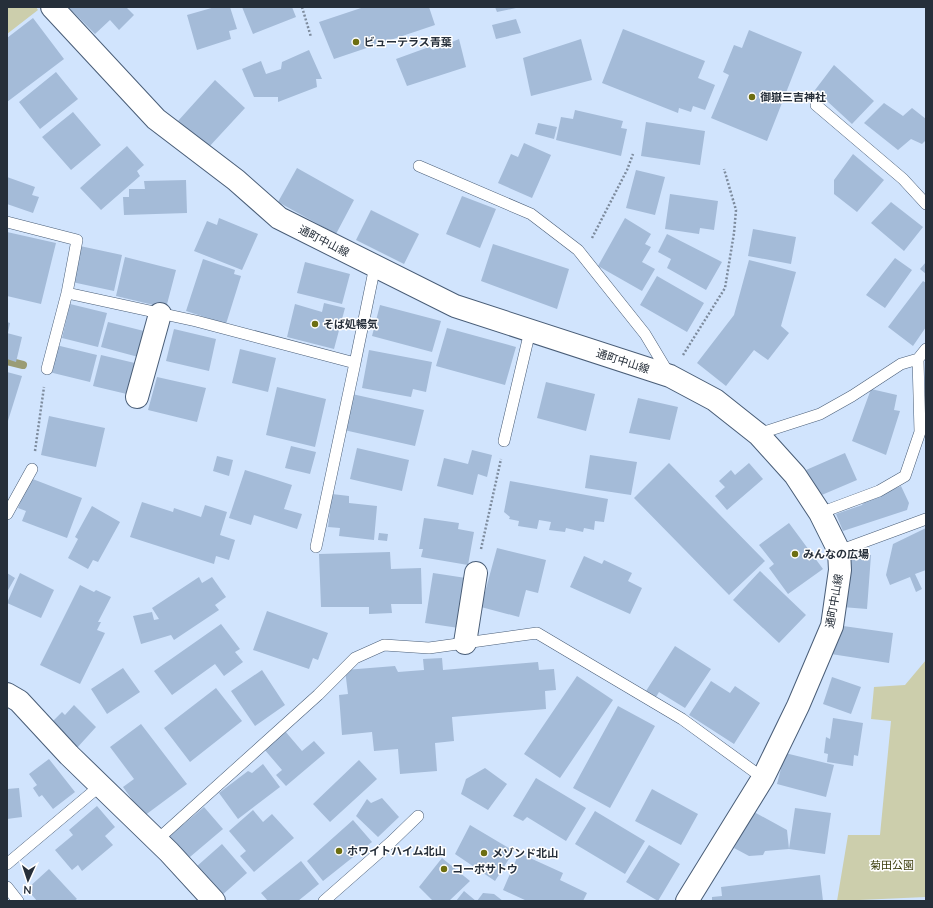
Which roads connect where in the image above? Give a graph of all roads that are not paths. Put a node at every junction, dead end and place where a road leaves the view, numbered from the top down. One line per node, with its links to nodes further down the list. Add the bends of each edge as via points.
1 (52, 7): 6 (street, 通町中山線, via 156,119 236,180 279,218)
2 (816, 105): 4 (lane, via 903,178)
3 (419, 166): 14 (lane, via 531,214 578,250 645,334)
4 (926, 204)
5 (7, 222): 7 (lane, via 78,240)
6 (375, 266): 9 (street, 通町中山線, via 455,306); 12 (lane)
7 (68, 293): 8 (lane); 13 (lane)
8 (160, 314): 12 (lane); 15 (street)
9 (530, 331): 14 (street, 通町中山線); 17 (lane)
10 (926, 349): 11 (lane)
11 (918, 359): 16 (lane, via 902,364 820,414); 19 (lane, via 920,432 905,476 879,491)
12 (355, 363): 22 (lane)
13 (47, 369)
14 (670, 376): 16 (street, 通町中山線, via 715,400)
15 (137, 397)
16 (758, 434): 19 (street, 通町中山線, via 795,474)
17 (504, 441)
18 (32, 469): 20 (lane)
19 (820, 513): 23 (street, 通町中山線)
20 (7, 514)
21 (926, 519): 23 (lane)
22 (316, 547)
23 (839, 551): 27 (street, 通町中山線, via 840,570 832,626 798,706)
24 (476, 573): 25 (street)
25 (465, 643): 27 (lane, via 537,633 682,719); 30 (lane, via 429,648 384,645 355,658 318,695)
26 (7, 694): 28 (street, via 19,701)
27 (763, 778): 36 (street, 通町中山線)
28 (101, 786): 30 (street); 31 (lane)
29 (418, 816): 35 (lane)
30 (157, 840): 34 (street)
31 (7, 864)
32 (7, 887): 33 (lane)
33 (18, 901)
34 (214, 901)
35 (324, 901)
36 (687, 901)

